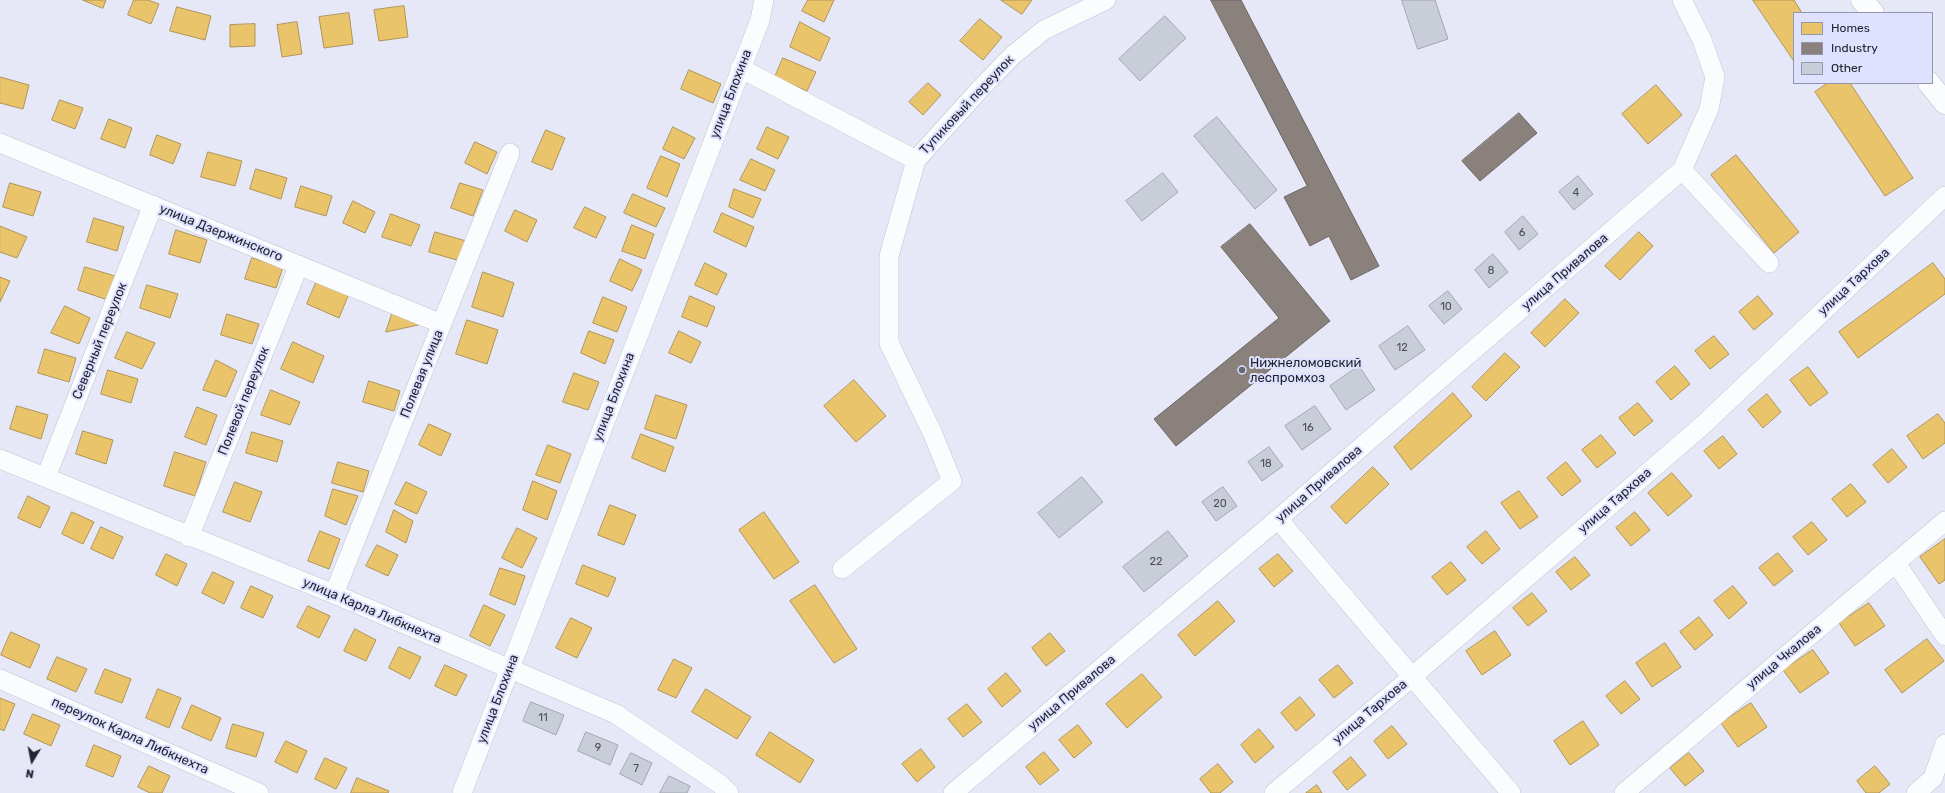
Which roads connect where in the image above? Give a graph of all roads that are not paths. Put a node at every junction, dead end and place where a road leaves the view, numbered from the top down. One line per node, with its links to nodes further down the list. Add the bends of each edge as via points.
1 (764, 0): 6 (street, улица Блохина, via 760,20)
2 (1106, 0): 11 (street, Тупиковый переулок, via 1044,30 1012,56)
3 (1682, 0): 12 (street, via 1702,40 1715,78 1709,108)
4 (1862, 0): 5 (main road)
5 (1872, 12)
6 (740, 68): 11 (street, Тупиковый переулок); 27 (street, улица Блохина)
7 (1930, 84): 8 (main road)
8 (1945, 104)
9 (0, 143): 14 (street, улица Дзержинского)
10 (510, 153): 17 (street, Полевая улица)
11 (916, 160): 24 (street, via 889,256 889,343 932,432 952,481)
12 (1682, 170): 15 (street); 20 (street, улица Привалова)
13 (1945, 196): 28 (street, улица Тархова, via 1704,424)
14 (153, 205): 16 (street, улица Дзержинского); 19 (street, Северный переулок)
15 (1768, 263)
16 (299, 265): 17 (street, улица Дзержинского); 22 (street, Полевой переулок)
17 (442, 324): 25 (street, Полевая улица)
18 (0, 459): 19 (street, улица Карла Либкнехта)
19 (46, 477): 22 (street, улица Карла Либкнехта)
20 (1278, 519): 28 (street); 34 (street, улица Привалова)
21 (1945, 521): 23 (street, улица Чкалова)
22 (189, 537): 25 (street, улица Карла Либкнехта)
23 (1896, 563): 26 (street); 37 (street, улица Чкалова)
24 (842, 569)
25 (334, 594): 27 (street, улица Карла Либкнехта)
26 (1945, 636)
27 (509, 669): 32 (street, улица Блохина); 33 (street, улица Карла Либкнехта, via 616,714 720,784)
28 (1412, 677): 35 (street, улица Тархова); 36 (street)
29 (0, 679): 31 (street, переулок Карла Либкнехта)
30 (1945, 744): 38 (street, via 1934,778)
31 (259, 793)
32 (462, 793)
33 (729, 793)
34 (953, 793)
35 (1274, 793)
36 (1511, 793)
37 (1624, 793)
38 (1916, 793)

